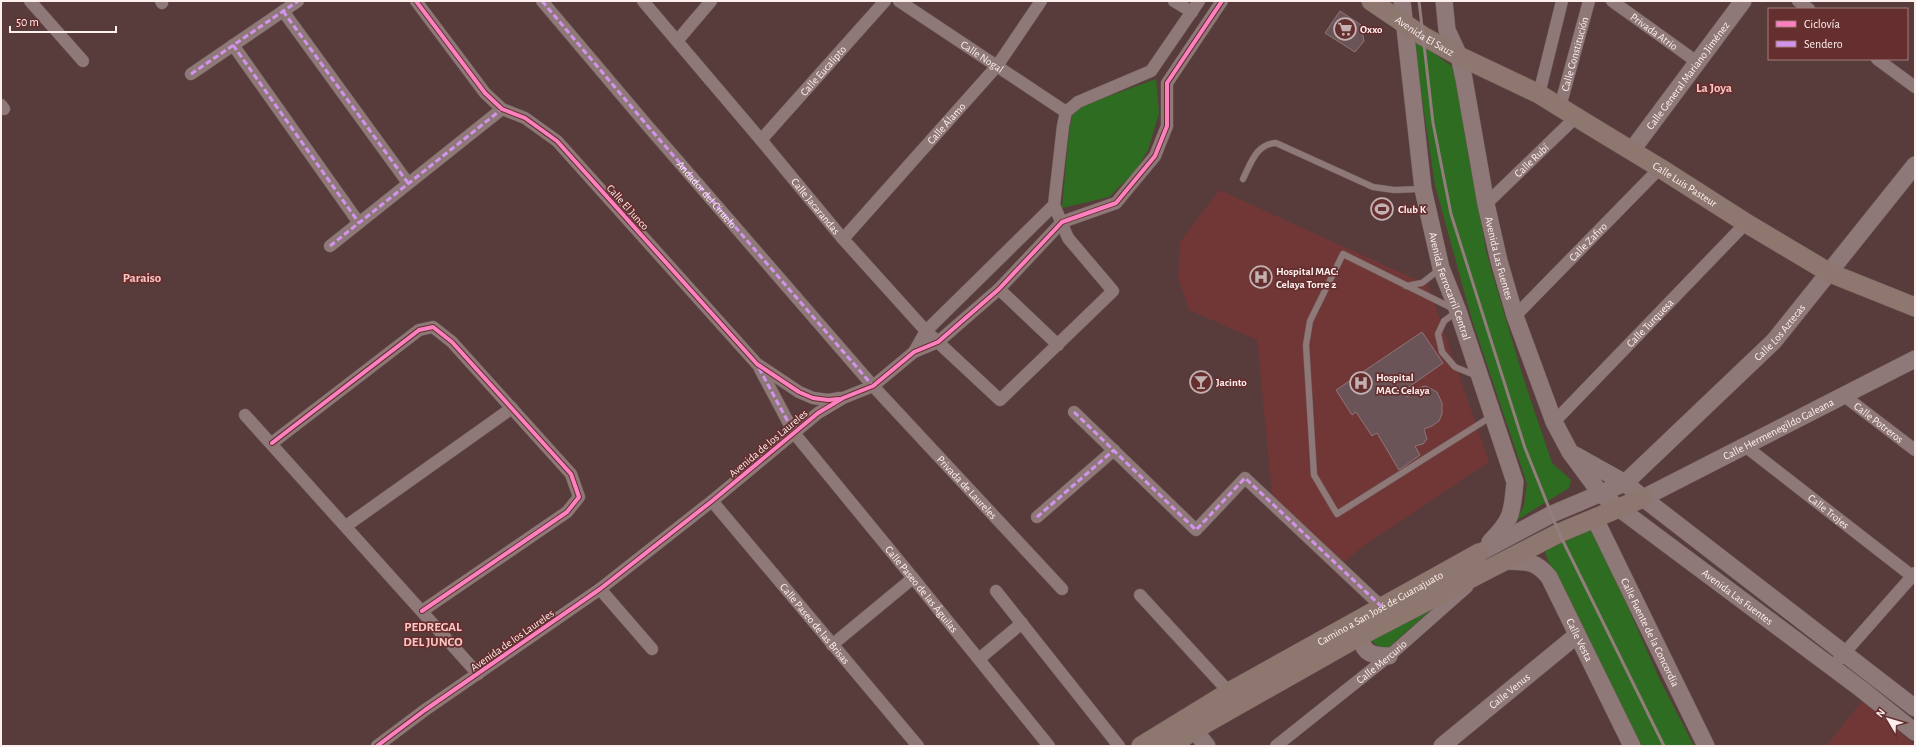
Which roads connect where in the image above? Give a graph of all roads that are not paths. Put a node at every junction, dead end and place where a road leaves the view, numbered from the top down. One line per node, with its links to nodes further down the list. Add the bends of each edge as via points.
1 (30, 1): 29 (street)
2 (298, 1): 22 (street)
3 (416, 1): 36 (street, Calle El Junco, via 485,93)
4 (542, 1): 67 (street, Andador del Ciruelo)
5 (643, 1): 25 (street, Calle Jacarandas)
6 (711, 1): 25 (street)
7 (884, 1): 39 (street, Calle Eucalipto)
8 (899, 1): 31 (street, Calle Nogal)
9 (1041, 1): 31 (street, Calle Álamo)
10 (1174, 1): 23 (street)
11 (1199, 1): 23 (street)
12 (1222, 1): 48 (street, Avenida de los Laureles, via 1167,83 1167,126 1155,156 1116,203)
13 (1371, 1): 24 (main road, Avenida El Sauz)
14 (1402, 1): 24 (main road, Avenida Ferrocarril Central)
15 (1444, 1): 27 (main road, via 1447,30)
16 (1562, 1): 34 (street)
17 (1589, 1): 35 (street, Calle Constitución)
18 (1612, 1): 30 (street, Privada Atrio)
19 (1743, 1): 30 (main road, Calle General Mariano Jiménez)
20 (1798, 1): 21 (street)
21 (1808, 8)
22 (283, 11): 26 (street); 44 (street)
23 (1192, 12): 37 (street, via 1151,71 1078,102)
24 (1404, 23): 27 (main road, Avenida El Sauz); 45 (main road, Avenida Ferrocarril Central)
25 (677, 41): 39 (street, Calle Jacarandas)
26 (233, 45): 32 (street); 49 (street)
27 (1458, 56): 34 (main road, Calle Luis Pasteur); 46 (main road, Avenida Las Fuentes)
28 (1879, 60): 33 (street)
29 (83, 61)
30 (1697, 62): 40 (main road, Calle General Mariano Jiménez)
31 (997, 66): 37 (street, Calle Nogal); 51 (street, Calle Álamo)
32 (192, 74)
33 (1915, 86)
34 (1539, 94): 35 (main road, Calle Luis Pasteur)
35 (1560, 107): 38 (main road, Calle Luis Pasteur)
36 (502, 109): 44 (street); 65 (street, Calle El Junco, via 525,118 557,141)
37 (1066, 112): 47 (street)
38 (1576, 116): 40 (main road, Calle Luis Pasteur); 46 (street, Calle Rubí)
39 (761, 140): 51 (street, Calle Jacarandas)
40 (1632, 150): 42 (main road, Calle Luis Pasteur)
41 (1915, 165): 54 (main road, Calle Los Aztecas)
42 (1660, 168): 50 (main road, Calle Luis Pasteur); 59 (street, Calle Zafiro)
43 (1243, 179): 45 (lane, via 1261,147 1268,143 1276,143 1373,187 1394,190)
44 (408, 184): 49 (street)
45 (1422, 189): 53 (main road, Avenida Ferrocarril Central)
46 (1486, 204): 59 (main road, Avenida Las Fuentes)
47 (1054, 205): 48 (street); 60 (street, Avenida de los Laureles)
48 (1062, 222): 56 (street, Avenida de los Laureles); 62 (street, via 1068,238 1113,291)
49 (359, 223): 52 (street)
50 (1746, 224): 54 (main road, Calle Luis Pasteur); 74 (street, Calle Turquesa)
51 (843, 239): 60 (street, Calle Jacarandas)
52 (330, 246)
53 (1441, 268): 55 (lane, via 1422,283); 58 (main road, Avenida Ferrocarril Central)
54 (1830, 273): 57 (main road, Calle Luis Pasteur); 81 (main road, Calle Los Aztecas, via 1774,341)
55 (1405, 286): 58 (lane); 73 (lane, via 1343,254 1310,320 1306,345 1312,462 1314,475 1337,514)
56 (999, 289): 61 (street, Avenida de los Laureles); 62 (street)
57 (1915, 307)
58 (1458, 311): 66 (main road, Avenida Ferrocarril Central); 66 (lane, via 1444,321 1438,334 1442,352 1455,366)
59 (1515, 316): 74 (main road, Avenida Las Fuentes)
60 (926, 331): 61 (street, Calle Jacarandas); 63 (street, Avenida de los Laureles)
61 (938, 342): 62 (street, Calle Jacarandas, via 1000,400); 63 (street, Avenida de los Laureles)
62 (1058, 345)
63 (914, 352): 67 (street, Avenida de los Laureles)
64 (1915, 359): 68 (main road, Calle Hermenegildo Galeana)
65 (757, 364): 69 (street, Calle El Junco, via 799,392 813,398); 75 (street, Calle El Junco)
66 (1480, 378): 73 (main road, Avenida Ferrocarril Central)
67 (873, 386): 69 (street, Avenida de los Laureles); 95 (street, Privada de Laureles)
68 (1843, 395): 77 (main road, Calle Hermenegildo Galeana); 79 (street, Calle Potreros)
69 (843, 398): 75 (street, Avenida de los Laureles, via 818,413)
70 (512, 408): 76 (street, via 452,342 433,328 419,330); 88 (street); 99 (street, via 571,474 579,497 567,512)
71 (1074, 412): 78 (street)
72 (245, 415): 76 (street)
73 (1492, 416): 89 (main road, Avenida Ferrocarril Central, via 1515,482 1512,510 1505,527)
74 (1554, 422): 80 (main road, Avenida Las Fuentes)
75 (794, 433): 84 (street, Avenida de los Laureles); 93 (street, Calle Paseo de las Águilas)
76 (272, 443): 88 (street)
77 (1745, 446): 83 (main road, Calle Hermenegildo Galeana); 92 (street, Calle Trojes)
78 (1114, 450): 86 (street); 98 (street, via 1196,530 1245,478)
79 (1915, 450)
80 (1570, 452): 81 (main road, Avenida Las Fuentes); 82 (main road, Avenida Las Fuentes)
81 (1626, 483): 82 (main road, Camino a San José de Guanajuato); 83 (main road, Avenida Las Fuentes)
82 (1601, 494): 85 (main road, Avenida Las Fuentes); 89 (main road, Camino a San José de Guanajuato, via 1552,514)
83 (1643, 498): 85 (main road, Camino a San José de Guanajuato); 105 (main road, Avenida Las Fuentes)
84 (712, 501): 94 (street, Avenida de los Laureles); 103 (street, Calle Paseo de las Brisas)
85 (1620, 509): 87 (main road, Camino a San José de Guanajuato); 108 (main road, Avenida Las Fuentes)
86 (1037, 517)
87 (1594, 519): 90 (main road, Camino a San José de Guanajuato, via 1559,533); 124 (main road, Calle Fuente de la Concordia)
88 (346, 526): 99 (street)
89 (1479, 553): 98 (main road, Camino a San José de Guanajuato)
90 (1506, 561): 91 (main road, Camino a San José de Guanajuato); 102 (main road, Calle Vesta, via 1539,566 1549,577)
91 (1483, 572): 101 (main road, Camino a San José de Guanajuato); 106 (street, Calle Mercurio)
92 (1914, 574): 105 (street)
93 (913, 578): 103 (street); 107 (street, Calle Paseo de las Águilas)
94 (600, 589): 104 (street); 109 (street, Avenida de los Laureles)
95 (1062, 589)
96 (996, 591): 100 (street)
97 (1140, 595): 110 (street)
98 (1382, 607): 101 (main road, Camino a San José de Guanajuato)
99 (422, 611): 109 (street)
100 (1022, 623): 107 (street); 118 (street)
101 (1358, 629): 106 (main road, via 1362,647 1367,653); 110 (main road, Camino a San José de Guanajuato); 112 (main road, Camino a San José de Guanajuato)
102 (1577, 635): 114 (main road, Calle Vesta); 123 (main road, Calle Venus)
103 (832, 645): 116 (street, Calle Paseo de las Brisas)
104 (652, 649)
105 (1844, 654): 108 (street); 111 (main road, Avenida Las Fuentes)
106 (1389, 656): 122 (street, Calle Mercurio)
107 (979, 659): 117 (street, Calle Paseo de las Águilas)
108 (1832, 667): 113 (main road, Avenida Las Fuentes)
109 (478, 674): 115 (street, Avenida de los Laureles)
110 (1229, 692): 112 (main road, Camino a San José de Guanajuato)
111 (1915, 708)
112 (1190, 724): 119 (main road, Camino a San José de Guanajuato); 120 (main road, Camino a San José de Guanajuato); 121 (main road)
113 (1915, 732)
114 (1627, 744)
115 (381, 745)
116 (918, 746)
117 (1049, 746)
118 (1120, 746)
119 (1141, 746)
120 (1171, 746)
121 (1207, 746)
122 (1276, 746)
123 (1442, 746)
124 (1706, 746)

